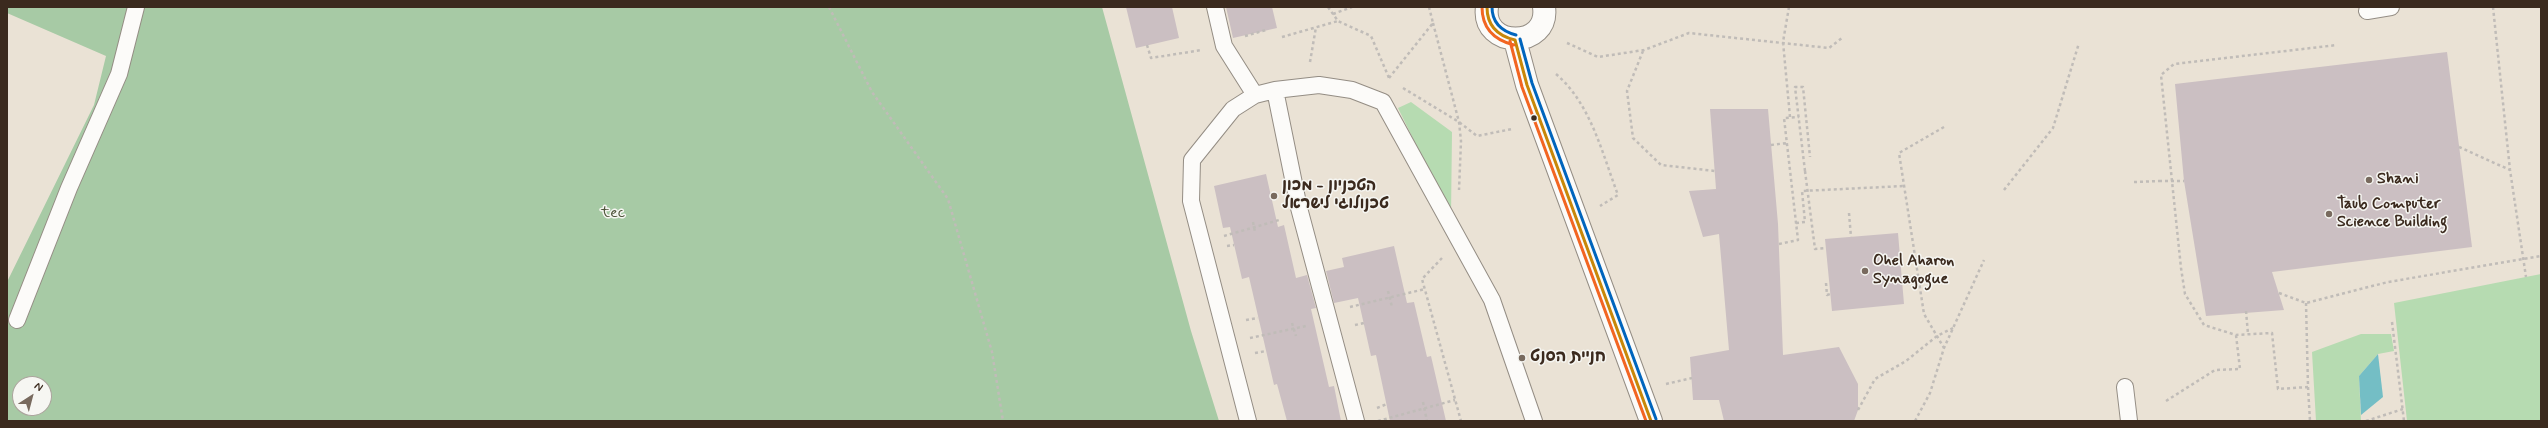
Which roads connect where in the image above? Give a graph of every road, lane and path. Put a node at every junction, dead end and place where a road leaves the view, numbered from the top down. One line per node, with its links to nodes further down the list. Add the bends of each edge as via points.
1 (136, 7): 79 (lane, via 118,74 69,188)
2 (829, 7): 108 (path, via 872,92 948,199 992,352)
3 (1215, 7): 27 (lane)
4 (1328, 7): 13 (path)
5 (1352, 7): 13 (path)
6 (1429, 7): 15 (path)
7 (1488, 7): 21 (street, via 1488,20 1492,28 1499,34)
8 (1544, 7): 21 (street, via 1543,21 1538,29 1524,38)
9 (1789, 7): 22 (path)
10 (2391, 7): 12 (lane)
11 (2493, 7): 44 (path)
12 (2367, 11)
13 (1333, 14): 14 (path)
14 (1338, 21): 15 (path, via 1371,36 1389,79); 16 (path)
15 (1432, 23): 36 (path)
16 (1316, 27): 19 (path); 29 (path)
17 (1266, 30): 18 (path)
18 (1245, 36)
19 (1282, 37)
20 (1842, 38): 22 (path, via 1829,48)
21 (1515, 40): 115 (street, via 1530,92)
22 (1783, 42): 28 (path, via 1689,33); 34 (path)
23 (1567, 43): 28 (path, via 1598,57)
24 (2079, 43): 50 (path, via 2053,128)
25 (1147, 45): 27 (path, via 1151,58)
26 (2337, 45): 89 (path, via 2174,64 2161,75 2186,294 2204,325)
27 (1224, 46): 33 (lane)
28 (1644, 50): 45 (path, via 1627,92 1633,138 1662,165)
29 (1310, 65)
30 (1556, 74): 52 (path, via 1582,102 1618,195)
31 (1400, 86): 36 (path)
32 (1275, 90): 33 (lane); 110 (lane, via 1300,208); 114 (lane, via 1319,85 1352,90 1383,102 1492,300)
33 (1255, 95): 109 (lane, via 1233,109 1192,160 1190,201)
34 (1790, 117): 35 (path); 39 (path, via 1784,118)
35 (1798, 117): 43 (path, via 1795,88 1803,87); 62 (path, bridge, via 1815,249)
36 (1459, 122): 38 (path, via 1477,136); 51 (path)
37 (1944, 127): 49 (path, via 1899,153)
38 (1512, 129)
39 (1787, 142): 40 (path); 56 (path)
40 (1771, 145)
41 (2459, 147): 44 (path)
42 (2168, 155): 46 (path)
43 (1810, 156)
44 (2510, 170): 66 (path)
45 (1715, 171)
46 (2171, 181): 47 (path, bridge); 48 (path, bridge)
47 (2184, 181)
48 (2134, 182)
49 (1904, 186): 56 (path, via 1802,191 1805,222); 91 (path, via 1924,314)
50 (2004, 190)
51 (1459, 194)
52 (1600, 206)
53 (1849, 213): 60 (path)
54 (1253, 222): 57 (path)
55 (1270, 222): 57 (path)
56 (1796, 223): 61 (path, via 1798,240)
57 (1254, 226): 58 (path); 59 (path)
58 (1256, 232)
59 (1218, 237)
60 (1851, 237)
61 (1778, 244)
62 (1826, 248)
63 (1446, 254): 69 (path, via 1422,279)
64 (2541, 256): 66 (path)
65 (1984, 260): 86 (path)
66 (2523, 260): 67 (path); 74 (path, via 2388,282)
67 (2526, 277)
68 (1826, 283): 72 (path, via 1827,295)
69 (1425, 288): 73 (path); 100 (path)
70 (1388, 291): 73 (path)
71 (2279, 293): 74 (path)
72 (1830, 294)
73 (1390, 297): 75 (path); 76 (path)
74 (2306, 303): 99 (path)
75 (1392, 307)
76 (1345, 308)
77 (2246, 312): 88 (path)
78 (1258, 318): 80 (path)
79 (17, 320)
80 (1241, 321)
81 (2392, 322): 106 (path)
82 (1292, 323): 87 (path)
83 (1364, 323): 84 (path)
84 (1350, 326)
85 (1304, 327): 87 (path)
86 (1953, 328): 91 (path); 93 (path)
87 (1294, 329): 90 (path); 92 (path)
88 (2248, 334): 89 (path); 99 (path, via 2272,333 2278,389)
89 (2236, 335): 101 (path, via 2240,369 2215,370)
90 (1296, 336)
91 (1937, 336): 93 (path); 107 (path, via 1906,361 1874,379)
92 (1246, 339)
93 (1944, 348): 116 (path, via 1930,393)
94 (1266, 351): 95 (path)
95 (1250, 354)
96 (1692, 378): 97 (path)
97 (1666, 384)
98 (2125, 387): 117 (lane)
99 (2308, 387): 118 (path)
100 (1455, 400): 104 (path); 113 (path)
101 (2166, 401)
102 (1423, 402): 104 (path)
103 (1387, 404): 105 (path)
104 (1424, 408): 111 (path); 112 (path)
105 (1373, 409)
106 (2403, 409): 119 (path); 120 (path)
107 (1858, 410)
108 (1002, 421)
109 (1248, 421)
110 (1356, 421)
111 (1378, 421)
112 (1427, 421)
113 (1461, 421)
114 (1534, 421)
115 (1651, 421)
116 (1915, 421)
117 (2129, 421)
118 (2310, 421)
119 (2366, 421)
120 (2404, 421)

